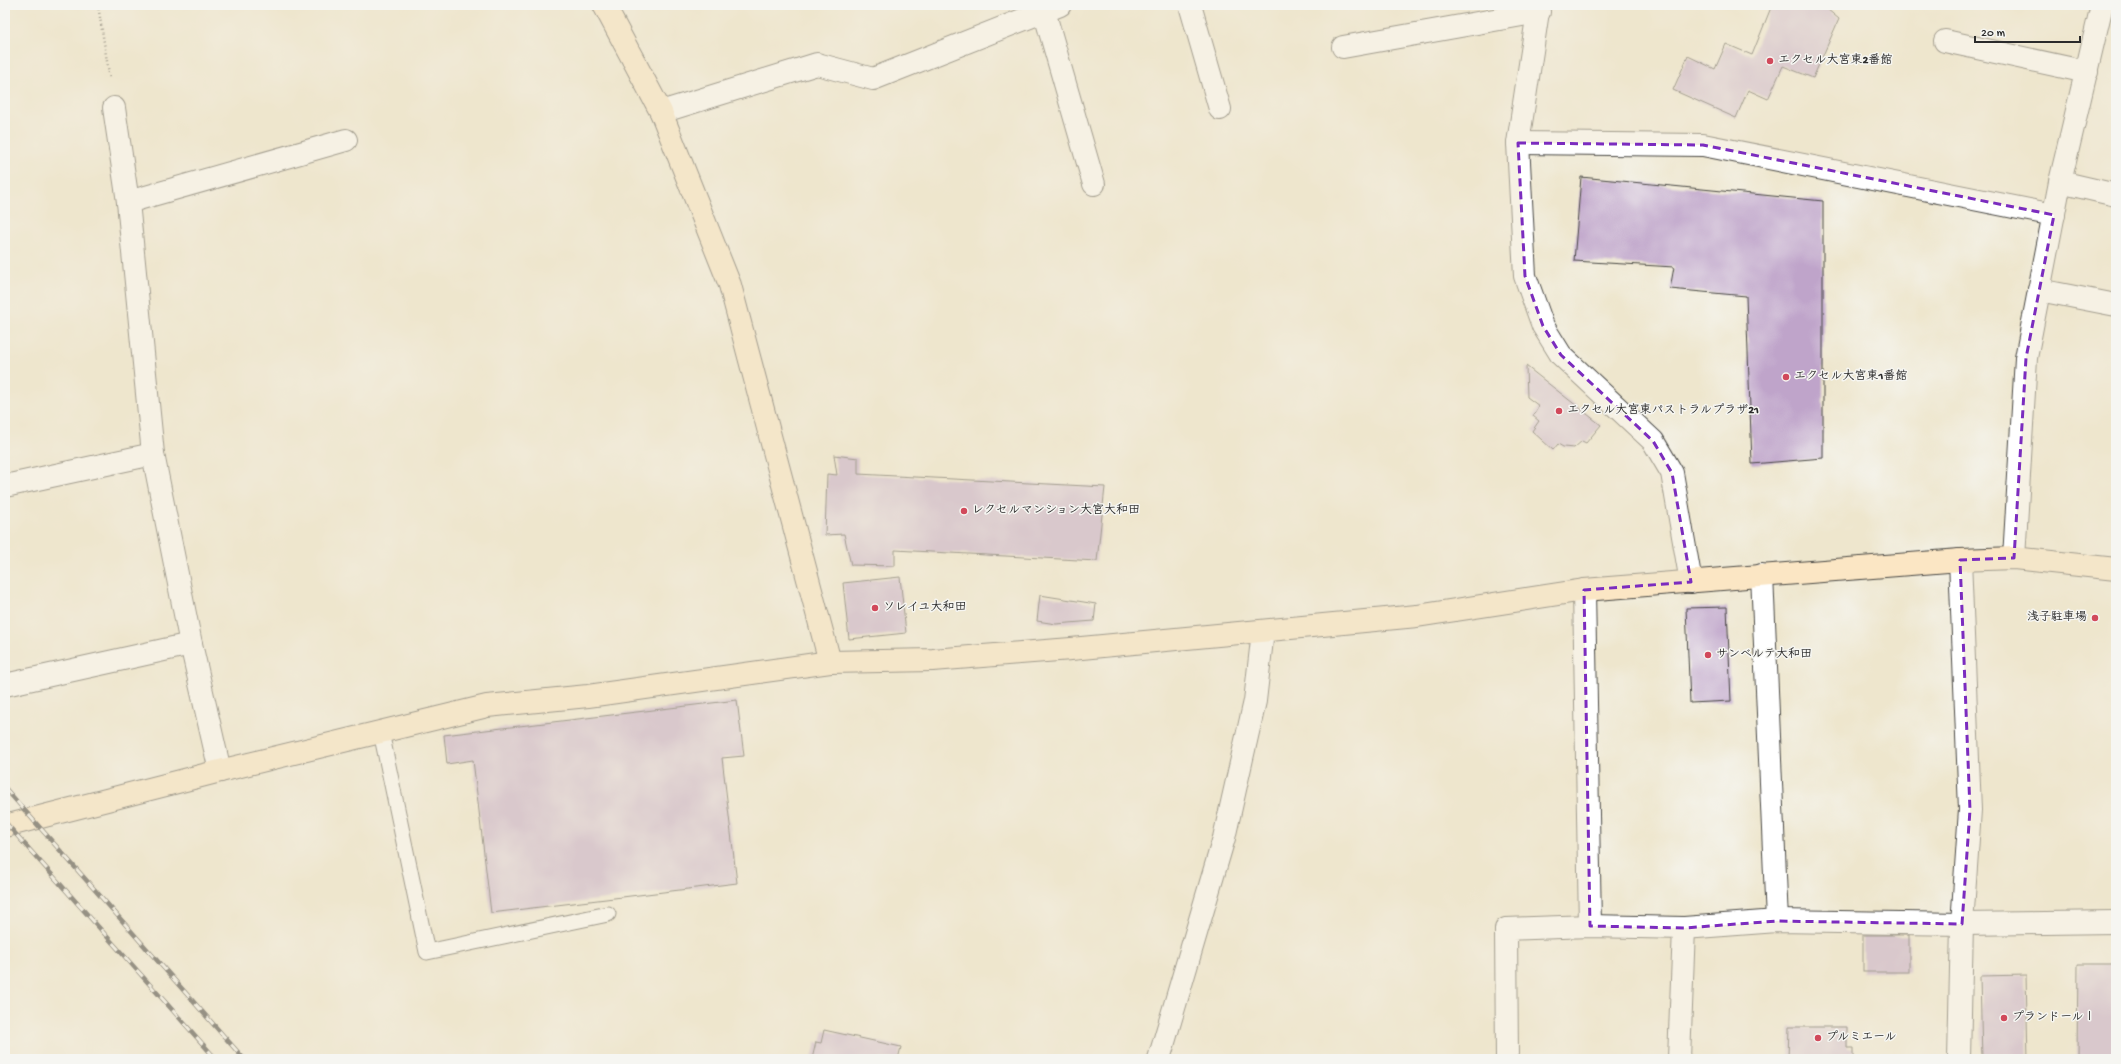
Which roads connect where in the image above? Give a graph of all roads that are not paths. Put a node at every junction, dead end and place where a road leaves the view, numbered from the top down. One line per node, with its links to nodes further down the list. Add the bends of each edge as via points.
1 (604, 5): 11 (street)
2 (1190, 5): 10 (street)
3 (2102, 5): 8 (street)
4 (1052, 8): 11 (street, via 873,79 817,64); 15 (street)
5 (1539, 8): 7 (street); 13 (street)
6 (1945, 41): 8 (street)
7 (1343, 47)
8 (2087, 72): 14 (street)
9 (114, 108): 17 (street)
10 (1220, 108)
11 (661, 112): 31 (street, via 730,285)
12 (346, 140): 17 (street)
13 (1518, 143): 18 (street, via 1703,145); 27 (street, via 1525,276 1543,326 1561,355 1653,441 1672,474)
14 (2060, 182): 16 (street); 18 (street)
15 (1094, 184)
16 (2116, 195)
17 (128, 202): 21 (street)
18 (2054, 215): 19 (street)
19 (2039, 290): 20 (street); 23 (street, via 2026,358)
20 (2116, 304)
21 (153, 454): 22 (street); 30 (street)
22 (5, 486)
23 (2014, 558): 24 (street); 25 (street)
24 (1960, 560): 26 (street); 39 (street, via 1970,810)
25 (2116, 569)
26 (1762, 575): 27 (street); 37 (street)
27 (1691, 582): 28 (street)
28 (1584, 590): 29 (street, via 1417,616); 40 (street)
29 (1263, 631): 31 (street, via 933,660); 42 (street, via 1255,701 1224,838)
30 (191, 644): 32 (street); 34 (street)
31 (830, 662): 33 (street, via 588,696 487,706)
32 (5, 685)
33 (381, 732): 34 (street); 36 (lane, via 427,952)
34 (220, 771): 35 (street)
35 (5, 826)
36 (608, 914)
37 (1777, 921): 39 (street); 41 (street)
38 (2116, 922): 39 (street)
39 (1962, 924): 45 (street)
40 (1590, 926): 41 (street); 43 (street, via 1506,929)
41 (1684, 928): 44 (street)
42 (1159, 1059)
43 (1507, 1059)
44 (1679, 1059)
45 (1959, 1059)

